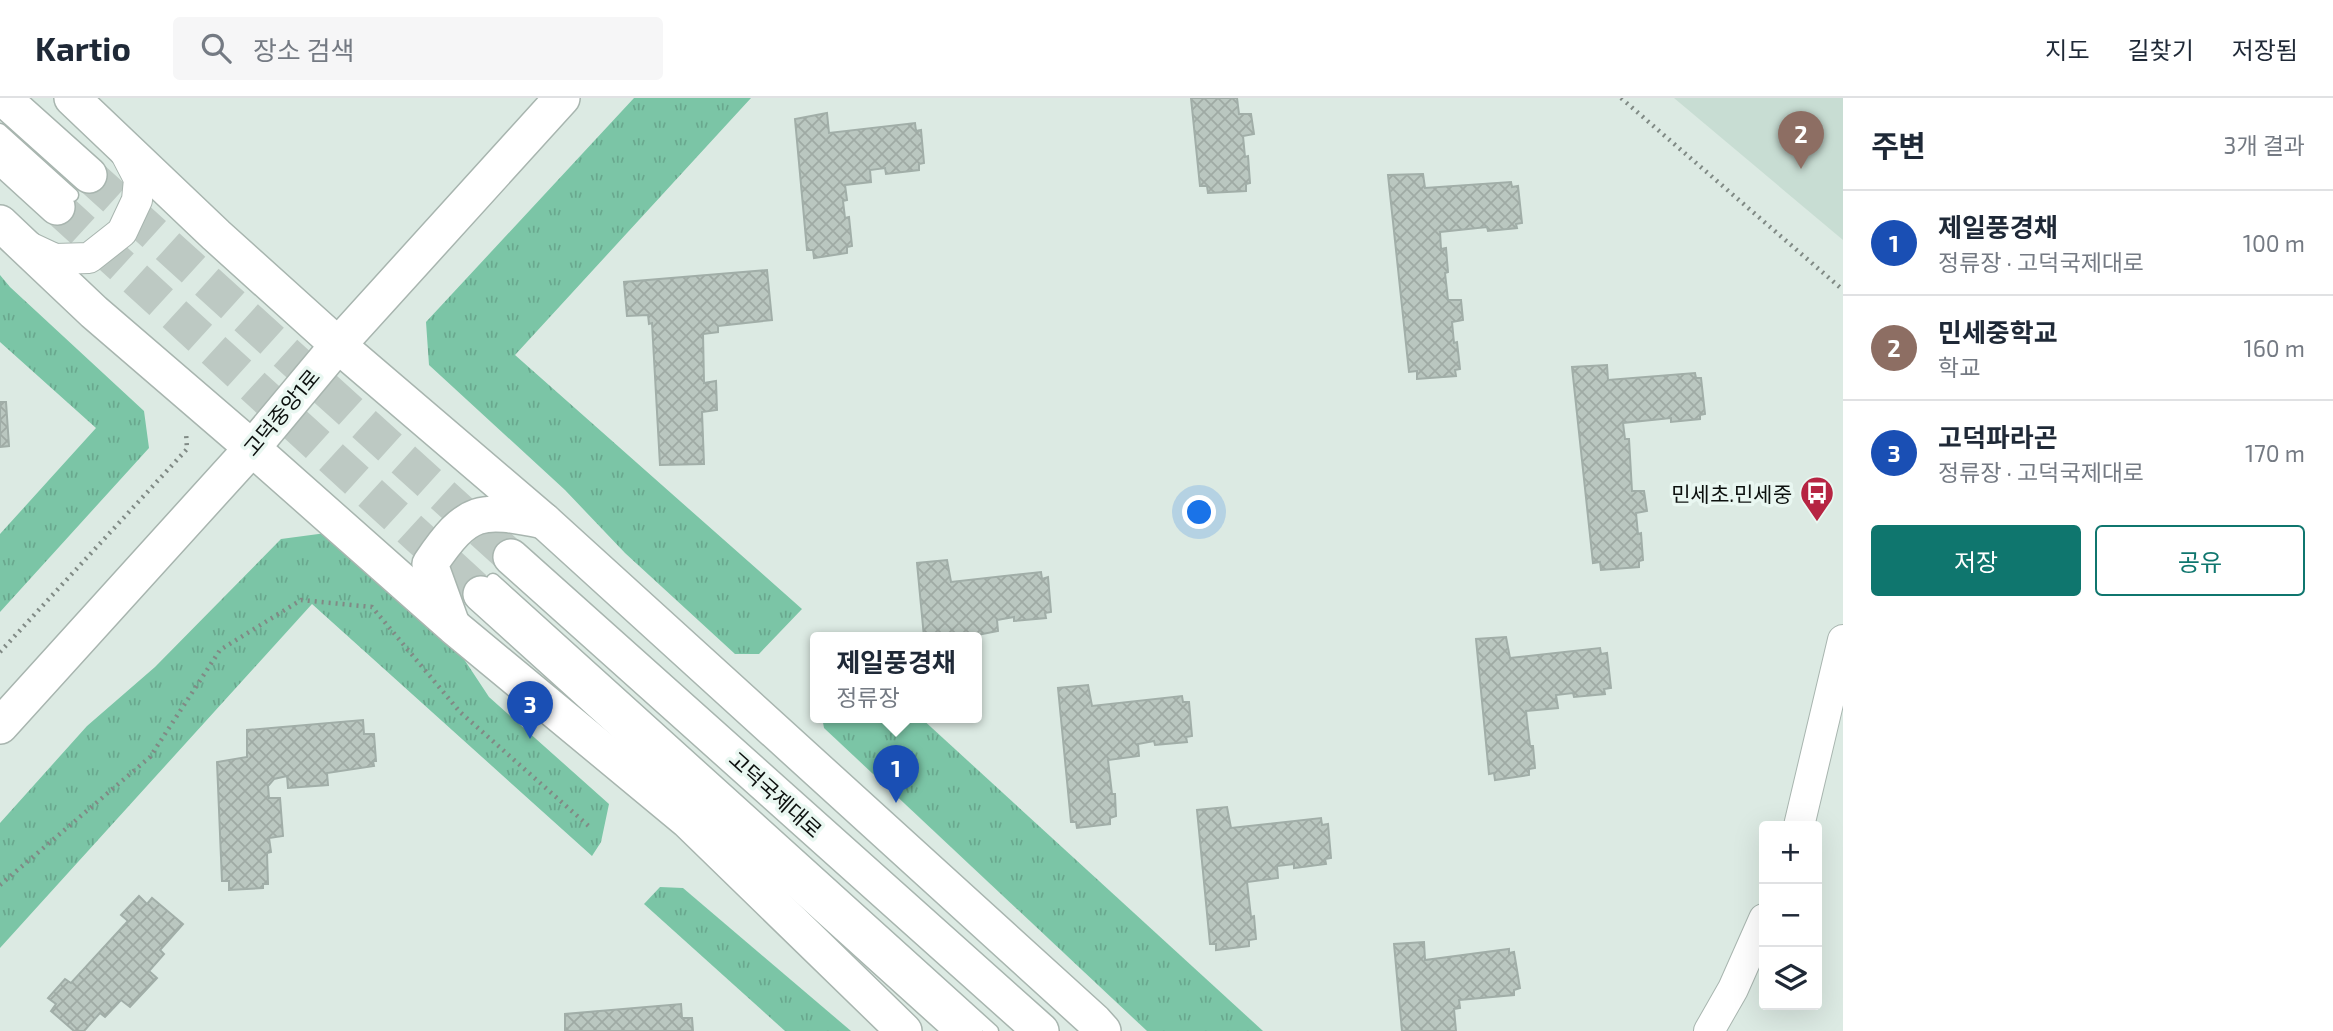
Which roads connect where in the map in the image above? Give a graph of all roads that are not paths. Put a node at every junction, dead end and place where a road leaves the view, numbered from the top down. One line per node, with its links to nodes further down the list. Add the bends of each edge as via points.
1 (3, 98): 8 (main road)
2 (72, 98): 6 (main road)
3 (562, 98): 10 (main road, 고덕중앙1로)
4 (0, 112): 8 (lane)
5 (0, 130): 8 (lane)
6 (119, 141): 9 (street, via 139,179 137,200 122,232 89,258 55,259); 10 (main road)
7 (0, 155): 8 (main road)
8 (75, 190)
9 (11, 233): 11 (main road, via 94,312)
10 (338, 345): 11 (main road, 고덕중앙1로); 12 (main road)
11 (252, 447): 14 (main road); 16 (main road, 고덕중앙1로)
12 (544, 521): 14 (main road, via 505,513 476,515 448,537 430,565); 23 (main road)
13 (495, 577): 20 (main road); 21 (lane); 22 (main road, 고덕국제대로)
14 (454, 627): 19 (main road, via 687,820)
15 (1843, 640): 17 (street)
16 (0, 726)
17 (1801, 821)
18 (1759, 930): 24 (street)
19 (904, 1031)
20 (965, 1031)
21 (992, 1031)
22 (1041, 1031)
23 (1103, 1031)
24 (1709, 1031)

